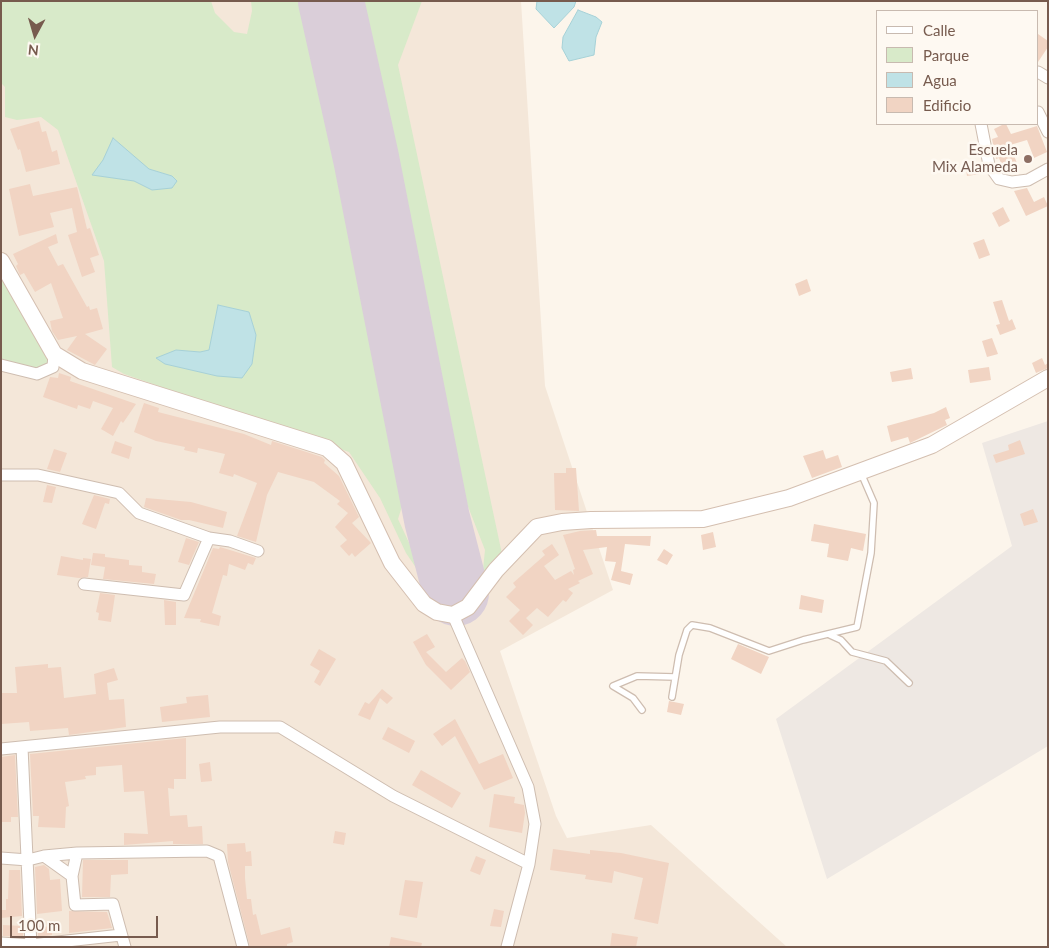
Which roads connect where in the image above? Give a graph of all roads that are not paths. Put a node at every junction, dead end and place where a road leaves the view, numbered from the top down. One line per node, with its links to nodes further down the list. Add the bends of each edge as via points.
1 (1039, 114): 3 (street)
2 (981, 125): 4 (street, via 988,165 999,179 1012,182 1028,180)
3 (1048, 132)
4 (1048, 169)
5 (1, 261): 6 (main road)
6 (54, 354): 7 (street, via 53,367 37,374); 14 (main road, via 82,371 327,448 344,463 392,563 424,604 436,612)
7 (1, 365)
8 (1048, 378): 9 (main road, via 932,445)
9 (860, 471): 14 (main road, via 790,498 703,519 591,520 537,527 496,570 468,607); 15 (lane, via 874,503 871,554 861,614 857,627)
10 (1, 475): 11 (street, via 38,474 119,493 139,512)
11 (210, 538): 12 (street); 13 (street, via 184,595)
12 (258, 551)
13 (84, 584)
14 (453, 615): 26 (street, via 528,787 535,824)
15 (830, 635): 16 (lane, via 769,651 710,628 692,626 686,630); 17 (lane, via 841,640 852,652 886,661)
16 (675, 677): 18 (lane); 19 (lane, via 637,676 613,686 633,698)
17 (909, 683)
18 (672, 697)
19 (642, 710)
20 (22, 747): 21 (street); 25 (street); 26 (street, via 220,727 280,727 392,796)
21 (1, 749)
22 (78, 853): 23 (street); 27 (street); 32 (street, via 207,851 219,856)
23 (44, 856): 25 (street); 27 (street)
24 (1, 858): 25 (street)
25 (28, 860): 30 (street)
26 (529, 864): 33 (street)
27 (72, 876): 28 (street, via 75,905 114,904)
28 (121, 935): 30 (street); 31 (street)
29 (1, 943): 30 (street)
30 (31, 946)
31 (124, 947)
32 (243, 947)
33 (507, 947)

